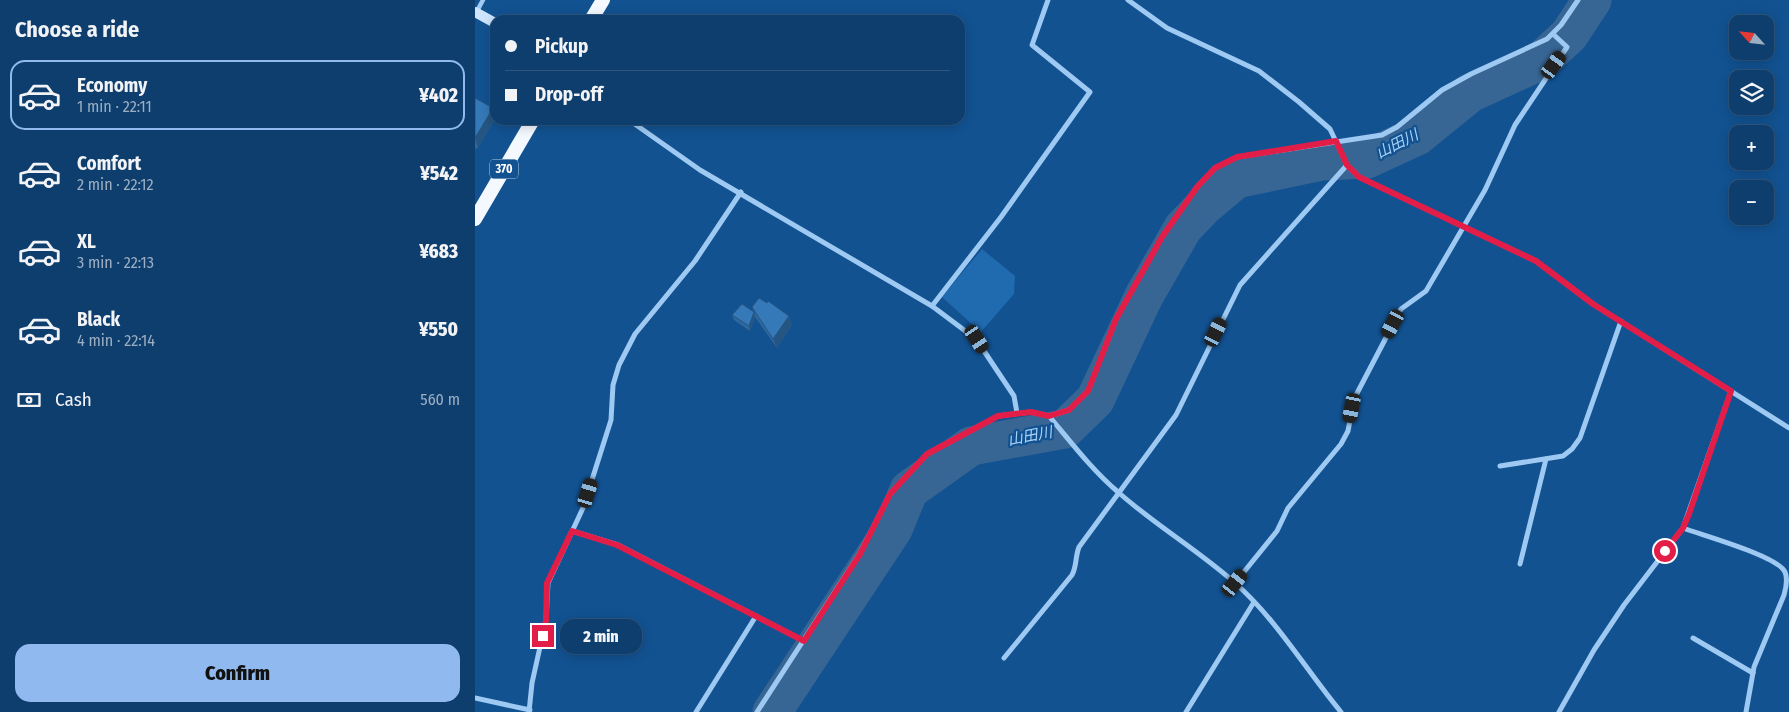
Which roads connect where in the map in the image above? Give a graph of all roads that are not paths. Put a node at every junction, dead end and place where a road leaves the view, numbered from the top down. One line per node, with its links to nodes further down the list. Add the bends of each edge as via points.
1 (483, 0): 6 (street)
2 (603, 0): 7 (highway)
3 (1048, 0): 17 (street, via 1032,45 1090,92 1001,217)
4 (1128, 0): 12 (street, via 1167,28 1259,71 1330,129)
5 (1578, 0): 9 (street)
6 (475, 13): 8 (main road)
7 (594, 15)
8 (490, 20)
9 (1553, 34): 12 (street, via 1538,45 1442,90 1397,127 1382,135); 16 (street, via 1567,47 1515,125)
10 (530, 125): 15 (highway, 370)
11 (636, 125): 14 (street, via 700,170)
12 (1336, 141): 13 (street); 21 (street, via 1237,157 1215,168 1197,187 1162,237 1116,319 1088,391 1069,410)
13 (1347, 165): 16 (street, via 1359,177); 25 (street, via 1240,285 1176,415)
14 (741, 192): 17 (street); 27 (street, via 695,262 635,334 619,365 613,385 611,420 583,508)
15 (475, 219)
16 (1465, 228): 18 (street, via 1536,261); 29 (street, via 1426,291 1401,308 1354,399 1348,431 1341,444 1288,508 1277,531)
17 (932, 306): 20 (street, via 977,339 1014,396)
18 (1621, 321): 19 (street); 23 (street, via 1580,438 1563,456)
19 (1731, 391): 22 (street); 26 (street)
20 (1017, 413): 21 (street); 33 (street, via 998,416 927,454 890,494 860,554)
21 (1049, 416): 25 (street, via 1094,470)
22 (1789, 428)
23 (1546, 459): 24 (street); 28 (street)
24 (1500, 466)
25 (1118, 493): 29 (street); 34 (street, via 1079,547 1072,575)
26 (1683, 528): 35 (street, via 1761,556 1785,571 1787,584 1784,594); 42 (street, via 1624,605)
27 (572, 531): 31 (street, via 617,545); 37 (street, via 547,583 546,620)
28 (1520, 564)
29 (1235, 583): 30 (street)
30 (1254, 602): 40 (street); 41 (street)
31 (756, 616): 33 (street); 38 (street)
32 (1693, 638): 35 (street)
33 (804, 641): 39 (street)
34 (1004, 658)
35 (1753, 673): 43 (street)
36 (475, 698): 37 (street)
37 (529, 711)
38 (696, 712)
39 (757, 712)
40 (1186, 712)
41 (1341, 712)
42 (1559, 712)
43 (1746, 712)

